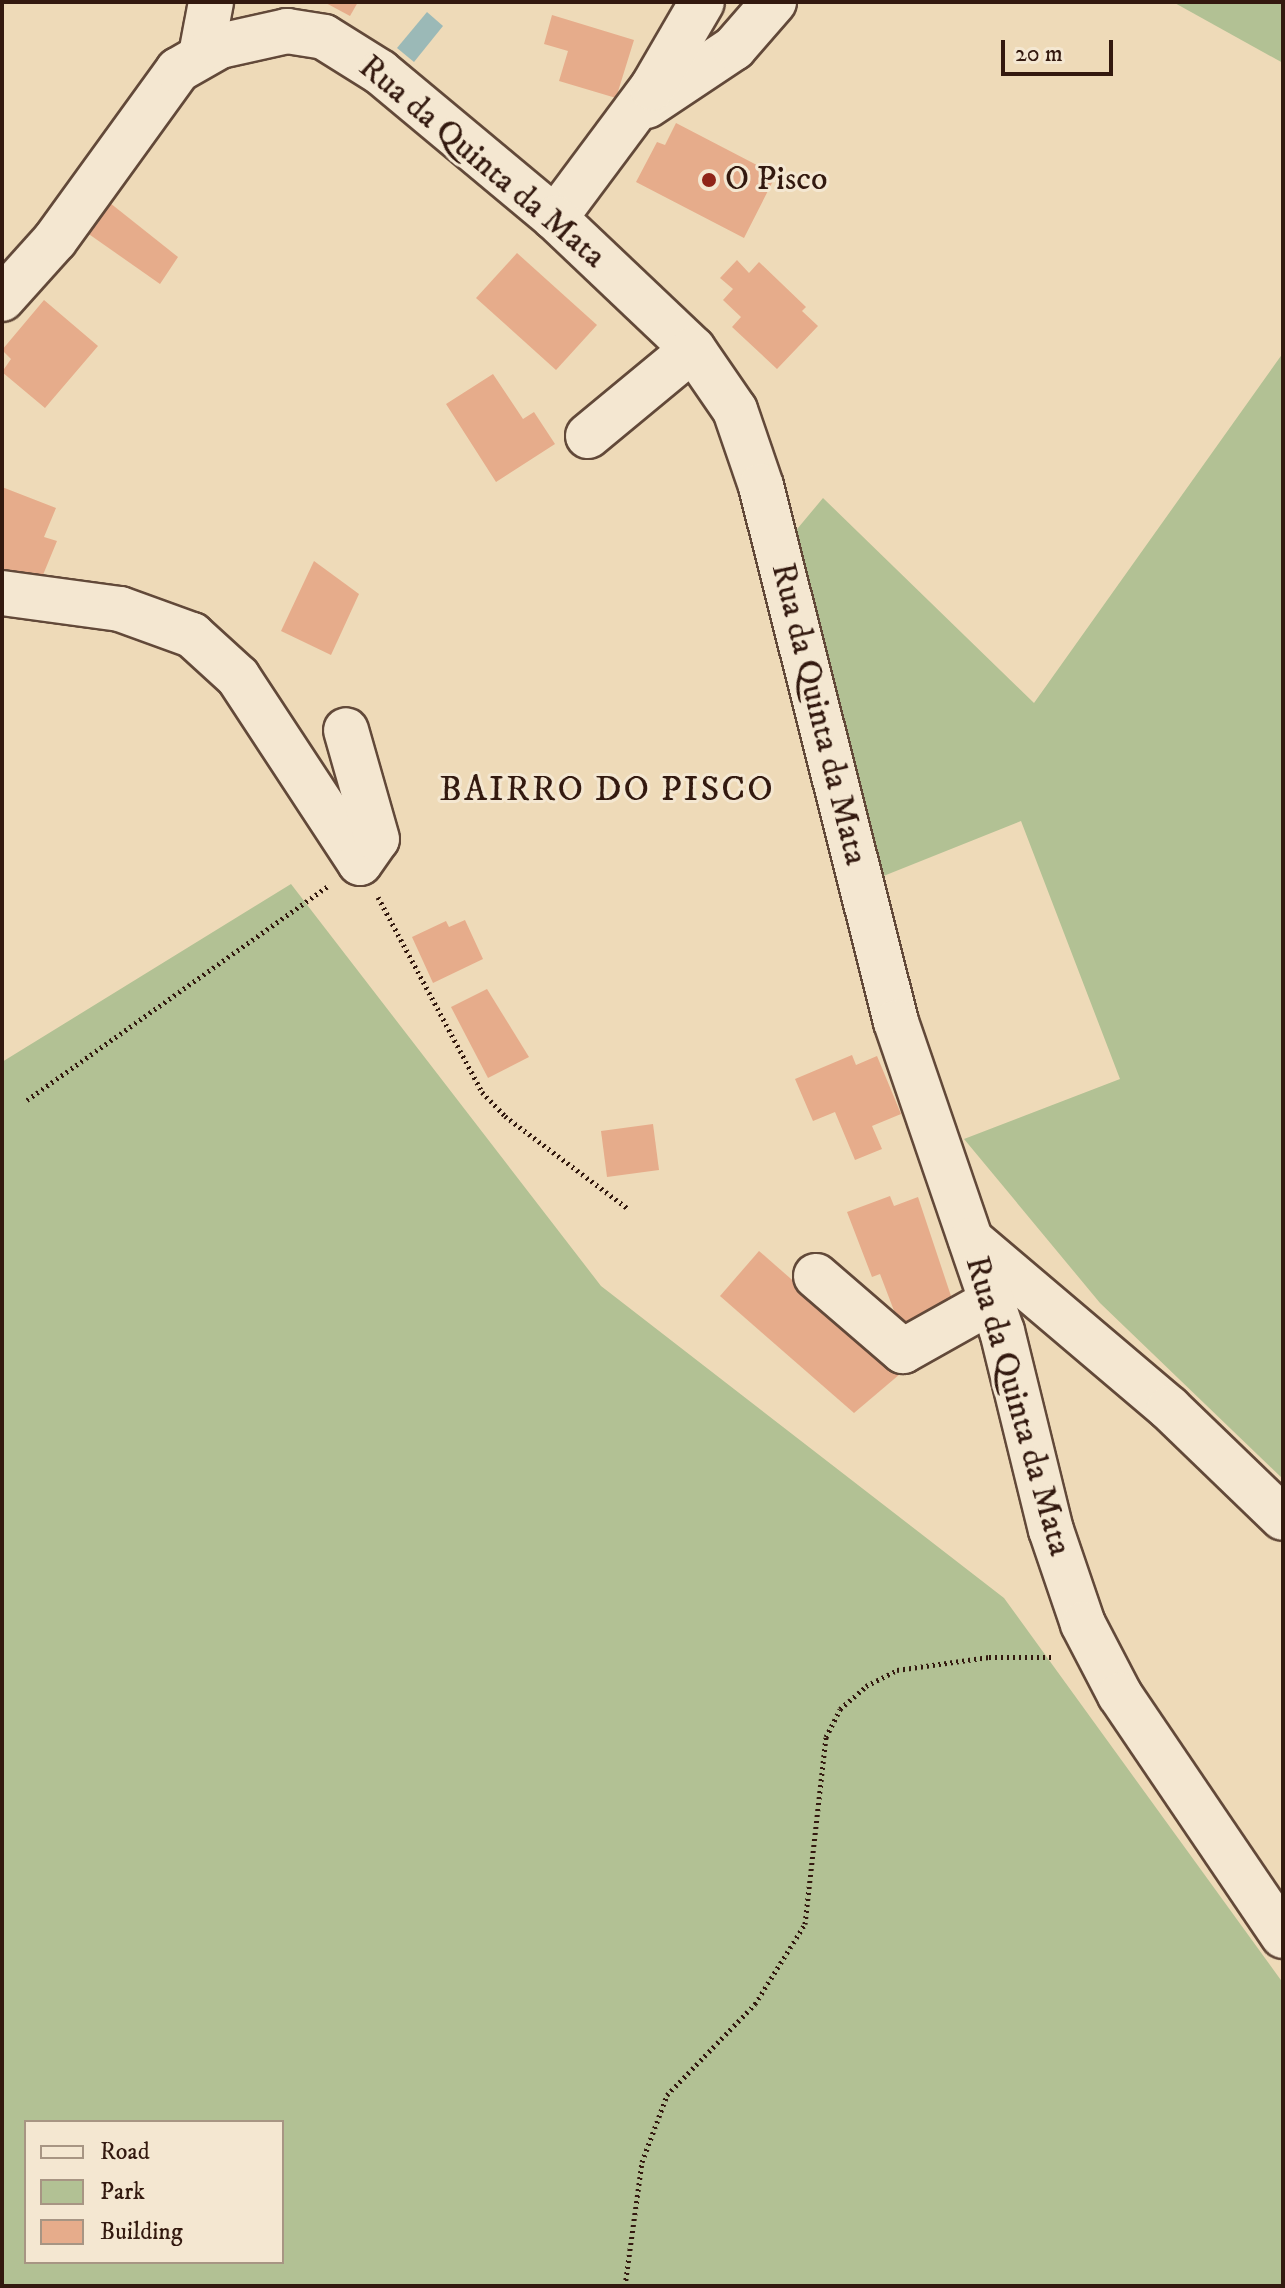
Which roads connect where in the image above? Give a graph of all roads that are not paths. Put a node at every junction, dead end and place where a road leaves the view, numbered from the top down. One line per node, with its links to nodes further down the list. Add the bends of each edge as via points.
1 (211, 2): 4 (street)
2 (702, 2): 5 (street)
3 (774, 2): 5 (street, via 734,48)
4 (201, 55): 6 (street, Rua da Quinta da Mata, via 265,32 324,37 380,72); 7 (street, Rua da Quinta da Mata, via 162,87 55,240)
5 (633, 116): 6 (street)
6 (555, 218): 8 (street, Rua da Quinta da Mata)
7 (2, 299)
8 (693, 349): 9 (street); 12 (street, Rua da Quinta da Mata, via 735,410 761,486 896,1022)
9 (588, 436)
10 (2, 593): 11 (street, via 120,609 192,635 238,677 360,863 376,847 376,831)
11 (346, 730)
12 (971, 1240): 14 (street, Rua da Quinta da Mata); 15 (street, via 1169,1408)
13 (816, 1276): 14 (street, via 903,1351)
14 (992, 1301): 16 (street, Rua da Quinta da Mata, via 1051,1530 1097,1657)
15 (1283, 1518)
16 (1283, 1936)

